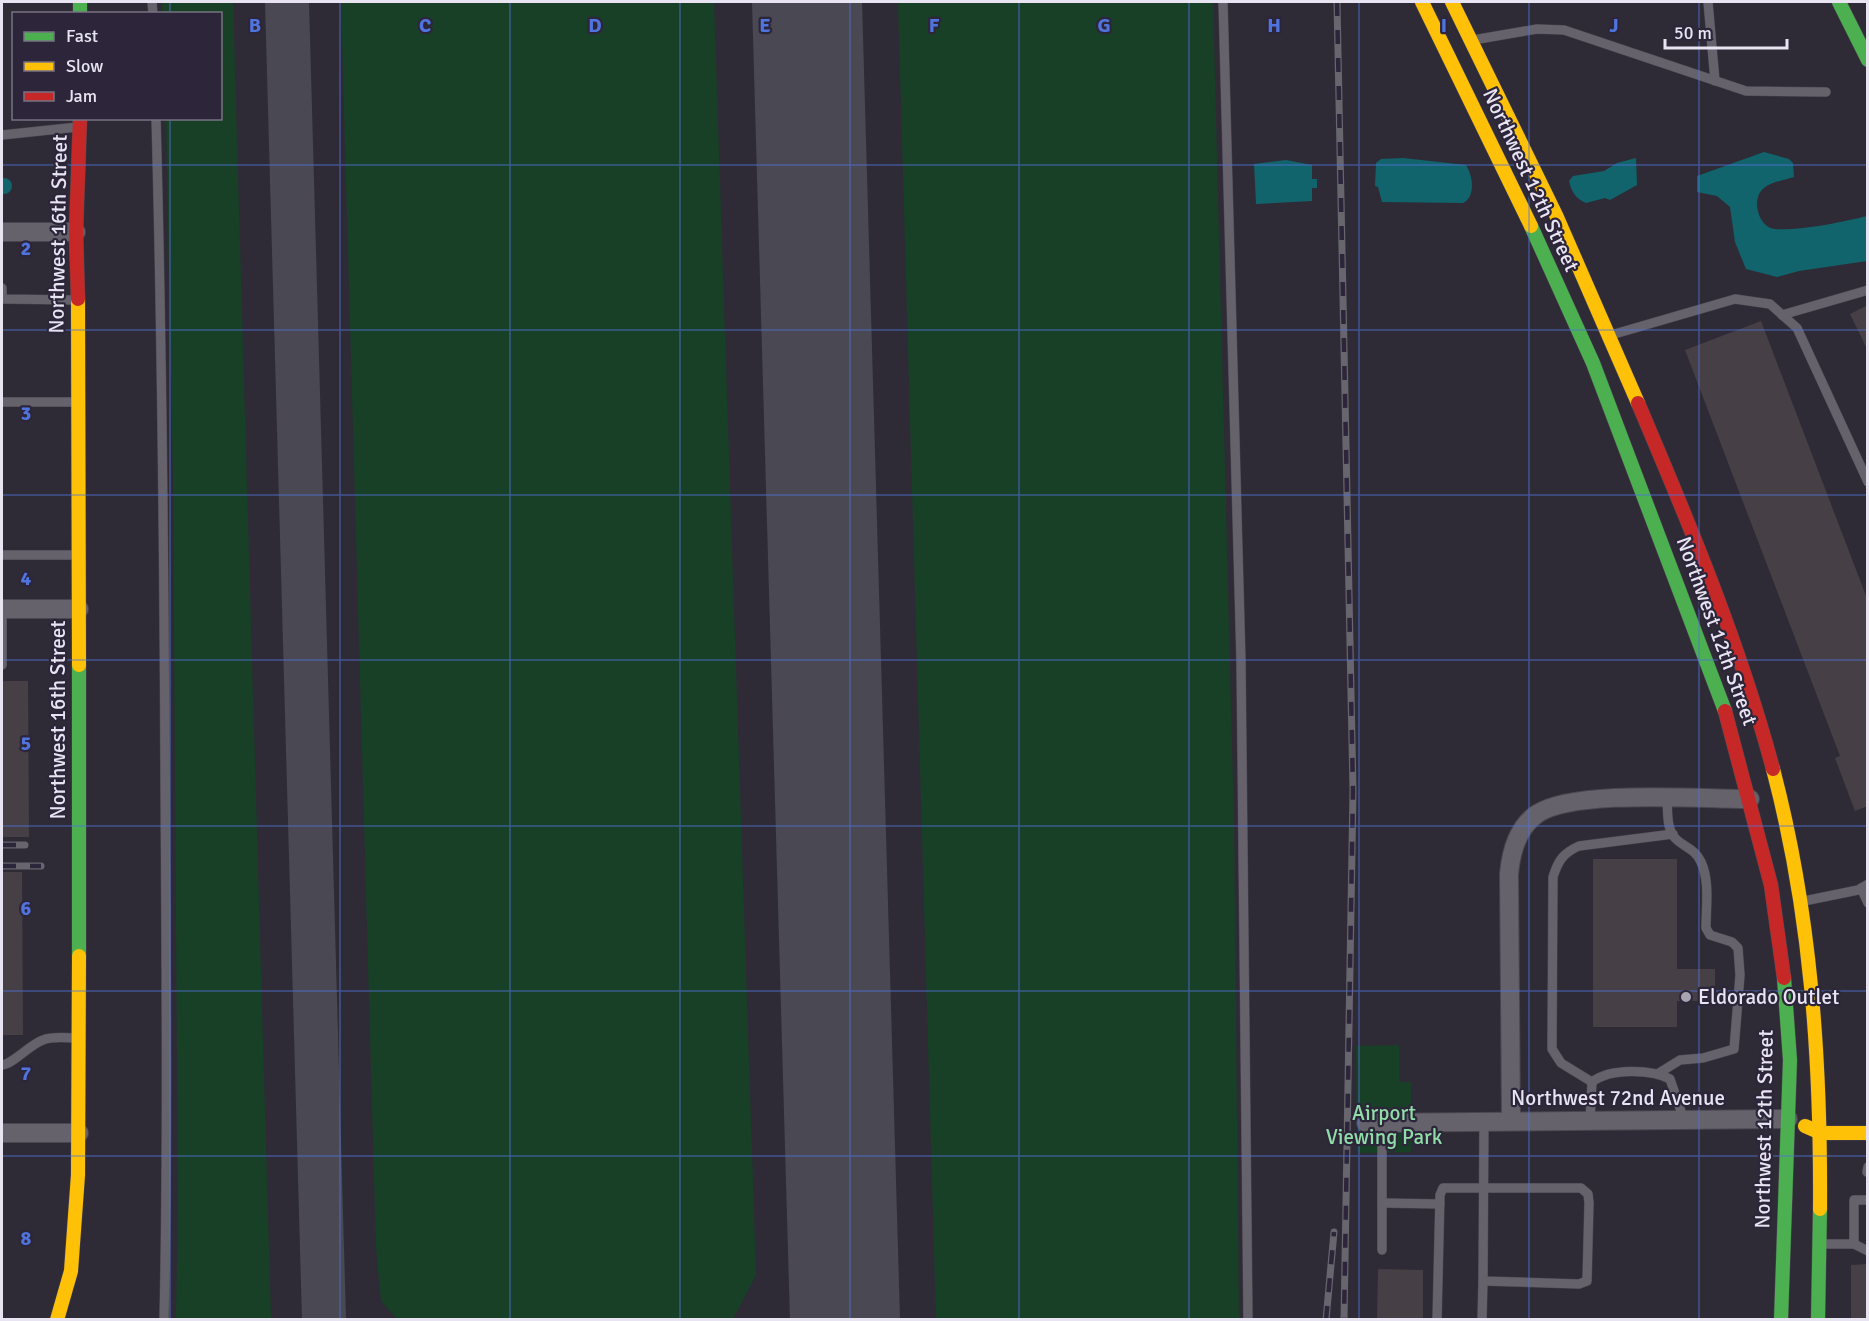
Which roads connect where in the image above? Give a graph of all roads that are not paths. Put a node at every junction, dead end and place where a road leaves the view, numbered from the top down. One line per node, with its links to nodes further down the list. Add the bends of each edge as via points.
1 (1222, 2): 62 (lane, via 1241,673)
2 (1422, 2): 6 (main road, Northwest 12th Street)
3 (1452, 2): 6 (main road, Northwest 12th Street)
4 (1707, 2): 8 (lane)
5 (1839, 2): 7 (main road)
6 (1459, 47): 8 (lane, via 1537,29 1564,30); 19 (main road, Northwest 12th Street, via 1534,233); 19 (main road, Northwest 12th Street, via 1555,213)
7 (1868, 60)
8 (1715, 81): 9 (lane, via 1746,91)
9 (1826, 92)
10 (156, 120): 61 (lane, via 164,577)
11 (80, 122): 12 (lane); 14 (main road, Northwest 16th Street)
12 (2, 135)
13 (2, 232): 14 (street)
14 (76, 232): 17 (main road, Northwest 16th Street)
15 (2, 288): 17 (lane, via 2,299)
16 (1868, 290): 18 (lane)
17 (76, 300): 21 (main road, Northwest 16th Street)
18 (1782, 315): 19 (lane, via 1770,304 1735,299); 22 (lane, via 1797,328)
19 (1596, 338): 29 (main road, Northwest 12th Street, via 1732,730); 33 (main road, Northwest 12th Street, via 1699,548 1753,696 1791,844)
20 (2, 402): 21 (lane)
21 (80, 402): 24 (main road, Northwest 16th Street)
22 (1868, 482)
23 (2, 555): 24 (lane)
24 (79, 555): 26 (main road, Northwest 16th Street)
25 (2, 609): 26 (street); 27 (lane)
26 (79, 609): 34 (main road, Northwest 16th Street)
27 (2, 665)
28 (1667, 799): 29 (street); 30 (lane); 42 (street, via 1563,802 1535,815 1513,848 1509,874)
29 (1750, 799): 33 (main road, Northwest 12th Street)
30 (1672, 834): 36 (lane, via 1696,853 1706,876 1706,928 1710,935 1738,948 1737,1033 1734,1048 1726,1053 1680,1060); 37 (lane, via 1579,846 1558,861 1553,877 1552,1049 1561,1063)
31 (1864, 886): 32 (lane); 33 (lane)
32 (1868, 903)
33 (1787, 905): 38 (main road, Northwest 12th Street); 46 (main road, Northwest 12th Street, via 1813,996)
34 (79, 1038): 35 (lane, via 45,1039); 45 (main road, Northwest 16th Street)
35 (2, 1065)
36 (1659, 1073): 37 (lane, via 1614,1073); 40 (lane, via 1670,1079)
37 (1592, 1082): 39 (lane)
38 (1788, 1119): 40 (street, Northwest 72nd Avenue); 46 (main road, Northwest 72nd Avenue); 65 (main road, Northwest 12th Street)
39 (1590, 1120): 40 (street, Northwest 72nd Avenue); 42 (street, Northwest 72nd Avenue)
40 (1684, 1120)
41 (1484, 1121): 42 (street, Northwest 72nd Avenue); 43 (street, Northwest 72nd Avenue); 50 (lane)
42 (1510, 1121)
43 (1374, 1123): 53 (lane)
44 (2, 1133): 45 (street)
45 (79, 1133): 60 (main road, Northwest 16th Street, via 75,1243)
46 (1821, 1133): 47 (main road, Northwest 72nd Avenue); 55 (main road, Northwest 12th Street)
47 (1868, 1133)
48 (1868, 1167): 49 (lane)
49 (1867, 1172)
50 (1483, 1186): 54 (lane, via 1443,1188); 59 (lane); 59 (lane, via 1581,1188 1588,1194 1589,1203 1584,1284)
51 (1867, 1189): 52 (lane)
52 (1867, 1200): 56 (lane, via 1854,1200)
53 (1383, 1203): 54 (lane); 57 (lane)
54 (1440, 1204): 63 (lane)
55 (1819, 1244): 56 (lane); 66 (main road, Northwest 12th Street)
56 (1854, 1244): 58 (lane)
57 (1382, 1250)
58 (1868, 1251)
59 (1483, 1281): 64 (lane)
60 (57, 1320)
61 (164, 1320)
62 (1248, 1320)
63 (1437, 1320)
64 (1482, 1320)
65 (1781, 1320)
66 (1818, 1320)

